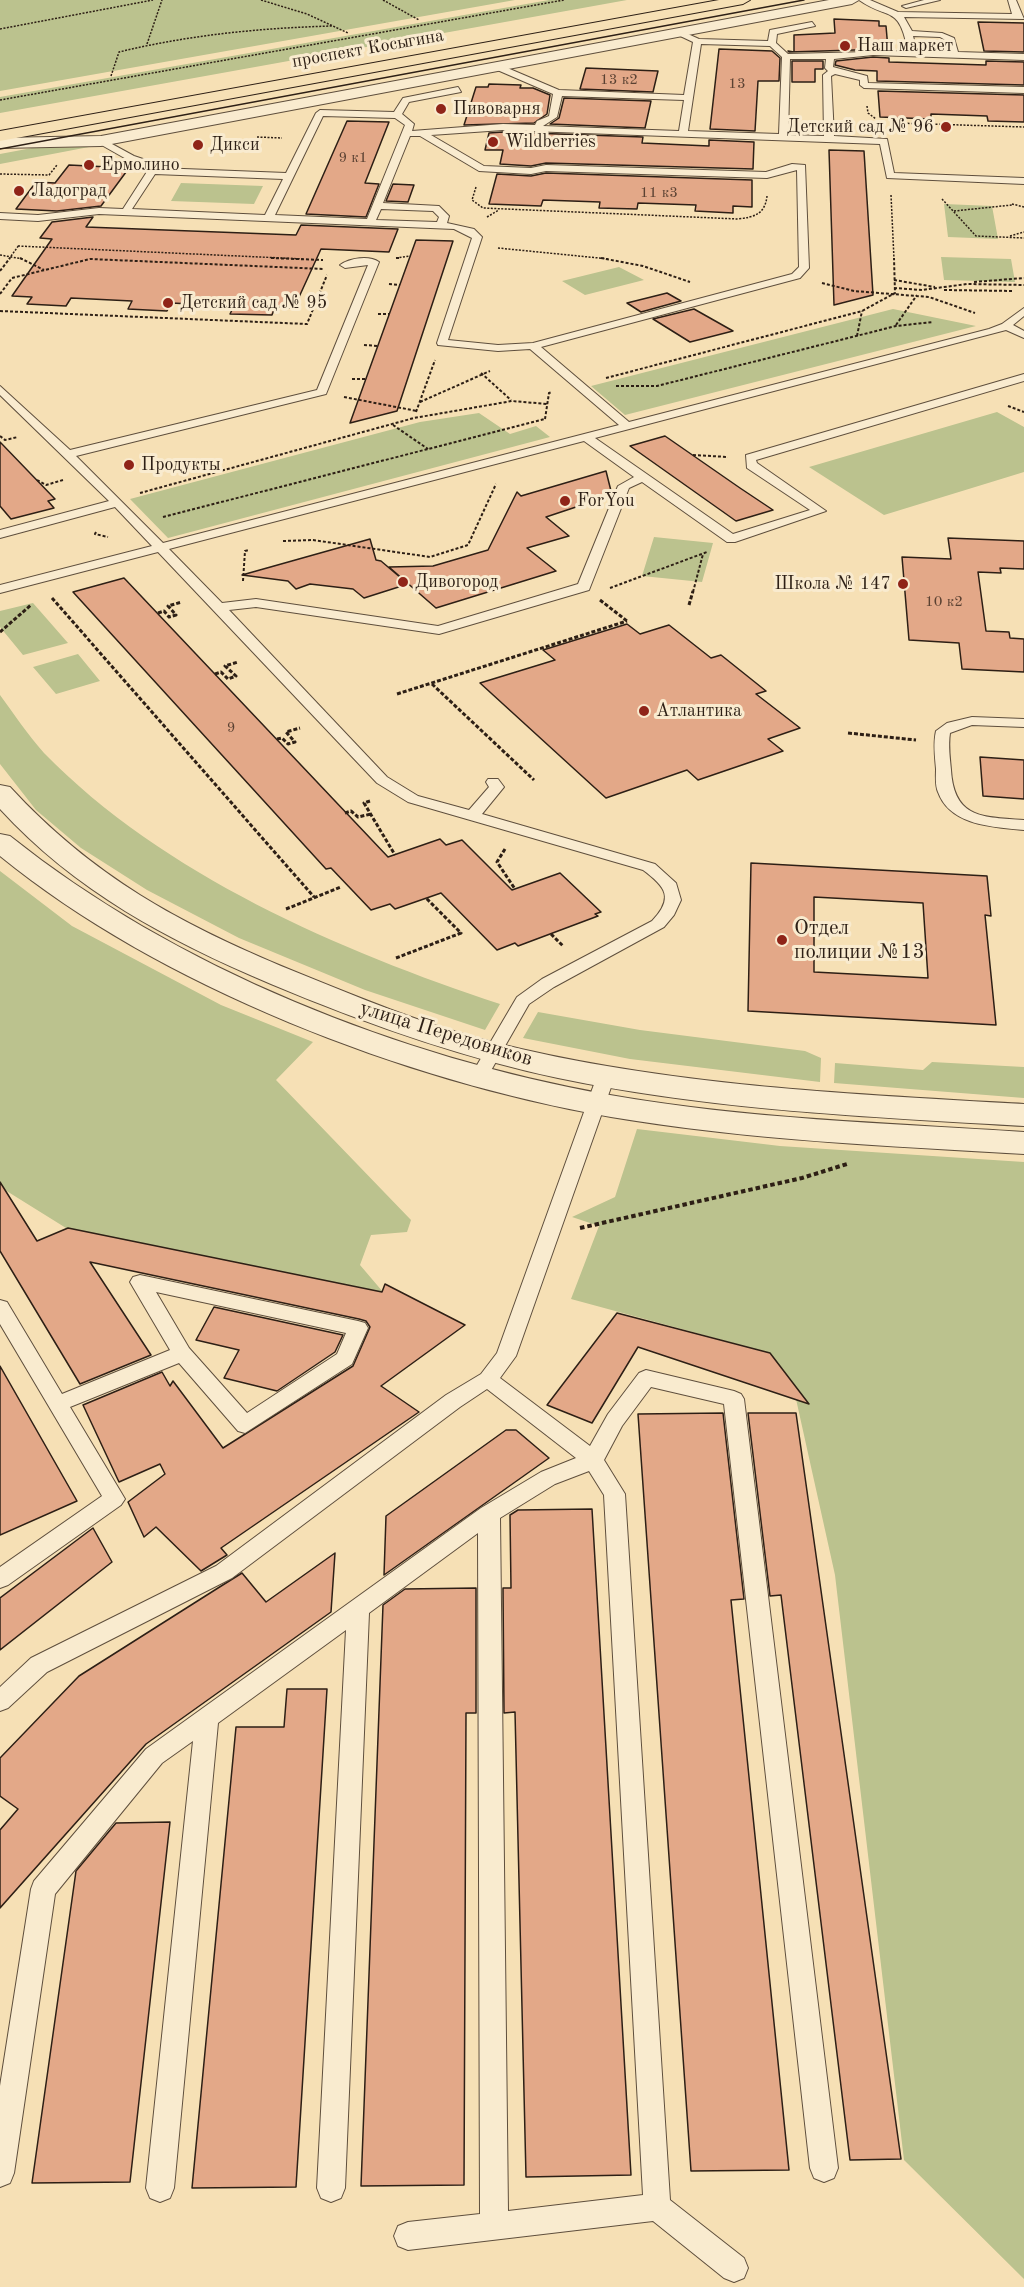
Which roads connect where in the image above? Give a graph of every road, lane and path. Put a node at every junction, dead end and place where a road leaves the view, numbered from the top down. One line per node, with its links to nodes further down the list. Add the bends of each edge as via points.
1 (153, 0): 17 (path)
2 (162, 0): 22 (path)
3 (261, 0): 16 (path)
4 (383, 0): 14 (path)
5 (564, 0): 37 (path)
6 (667, 0): 41 (main road, проспект Косыгина)
7 (743, 0): 49 (main road, проспект Косыгина)
8 (852, 0): 18 (street)
9 (863, 0): 12 (lane)
10 (936, 0): 12 (lane)
11 (1012, 0): 13 (lane)
12 (893, 11): 13 (lane); 20 (lane, via 908,25)
13 (1020, 17)
14 (419, 20)
15 (812, 24): 23 (lane, via 773,32)
16 (332, 26): 19 (path); 22 (path, via 249,28)
17 (0, 29)
18 (679, 32): 21 (lane); 29 (street)
19 (348, 33)
20 (909, 33): 24 (lane); 25 (lane, via 942,35 951,40)
21 (697, 41): 23 (lane); 36 (lane)
22 (147, 44): 31 (path, via 119,52)
23 (772, 44): 26 (lane)
24 (913, 54): 25 (lane); 27 (lane, via 873,52)
25 (955, 55): 28 (lane)
26 (786, 56): 27 (lane); 50 (lane)
27 (830, 57): 30 (lane, via 829,68)
28 (1024, 57)
29 (498, 67): 35 (lane); 38 (street)
30 (833, 72): 32 (lane, via 864,78); 51 (lane, via 827,75)
31 (111, 76)
32 (864, 85): 34 (lane); 42 (path, via 868,113)
33 (458, 90): 40 (lane, via 406,100)
34 (1024, 90)
35 (558, 93): 36 (lane); 45 (lane, via 553,117)
36 (688, 98): 46 (lane)
37 (0, 100)
38 (305, 103): 39 (lane); 52 (street)
39 (320, 113): 40 (lane); 59 (lane)
40 (397, 115): 47 (lane, via 410,124)
41 (0, 121)
42 (881, 121)
43 (893, 123): 44 (path)
44 (1024, 127)
45 (538, 128): 46 (lane); 48 (lane)
46 (682, 133): 50 (lane)
47 (406, 134): 48 (lane); 64 (lane)
48 (423, 134): 54 (lane)
49 (0, 136)
50 (783, 136): 51 (lane)
51 (829, 138): 60 (lane, via 884,141)
52 (101, 141): 53 (street); 55 (lane, via 130,158 155,166)
53 (0, 143)
54 (482, 169): 58 (lane); 58 (path, via 472,200 483,208 738,219 766,209)
55 (153, 171): 59 (lane); 66 (lane)
56 (0, 174): 57 (path)
57 (49, 175)
58 (767, 175): 81 (lane, via 792,166 802,167 804,268)
59 (289, 176): 68 (lane)
60 (890, 176): 61 (lane); 84 (path)
61 (1024, 181)
62 (948, 204): 65 (path)
63 (1016, 205): 65 (path)
64 (377, 206): 69 (lane); 70 (lane, via 436,208 444,216)
65 (954, 211): 72 (path, via 976,236)
66 (126, 212): 67 (lane, via 38,218); 68 (lane)
67 (0, 216)
68 (269, 217): 69 (lane)
69 (370, 221): 70 (lane)
70 (442, 224): 74 (lane, via 471,231 477,237)
71 (1024, 232): 72 (path)
72 (1004, 237): 73 (path)
73 (1024, 238)
74 (474, 246): 93 (path, via 621,261 674,275); 104 (lane)
75 (0, 255): 76 (path)
76 (11, 255): 77 (path, via 18,246); 79 (path); 80 (path)
77 (357, 261): 78 (lane); 111 (lane, via 374,262)
78 (345, 265)
79 (44, 270): 91 (path, via 12,278); 96 (path, via 90,259 329,269 307,324)
80 (0, 271)
81 (796, 276): 92 (path, via 854,291); 93 (lane)
82 (1024, 278): 83 (path)
83 (995, 279): 85 (path); 86 (path)
84 (894, 280): 87 (path, via 922,286); 88 (path)
85 (968, 284): 86 (path); 87 (path)
86 (1024, 284)
87 (956, 285): 89 (path)
88 (894, 288): 89 (path); 92 (path)
89 (934, 289): 90 (path)
90 (1024, 291)
91 (0, 294)
92 (895, 294): 94 (path); 95 (path)
93 (721, 295): 106 (lane)
94 (917, 295): 98 (path, via 983,316); 100 (path)
95 (862, 310): 103 (path); 109 (path)
96 (0, 311)
97 (1024, 311): 101 (lane)
98 (972, 317)
99 (939, 321): 100 (path)
100 (896, 326): 103 (path)
101 (1006, 326): 102 (lane); 119 (lane)
102 (1024, 335)
103 (856, 336): 109 (path, via 657,386)
104 (442, 344): 105 (lane); 113 (path)
105 (456, 345): 106 (lane); 107 (path)
106 (532, 346): 107 (path, via 526,354); 109 (lane)
107 (482, 375): 112 (path); 113 (path)
108 (1024, 377): 126 (lane)
109 (579, 385): 119 (lane)
110 (0, 389): 124 (lane)
111 (322, 392): 115 (path); 124 (lane)
112 (512, 401): 114 (path); 116 (path)
113 (420, 402): 115 (path)
114 (547, 404)
115 (417, 411): 116 (path)
116 (414, 418): 118 (path)
117 (545, 419): 123 (path)
118 (392, 424): 123 (path); 131 (path, via 124,497)
119 (627, 426): 121 (lane)
120 (0, 436): 122 (path)
121 (586, 437): 127 (lane); 136 (lane)
122 (5, 440)
123 (428, 449): 132 (path)
124 (66, 455): 131 (lane)
125 (693, 455): 126 (path)
126 (750, 458): 127 (lane, via 751,465 820,511 731,538)
127 (641, 478): 142 (lane, via 624,486)
128 (37, 480): 129 (path)
129 (46, 484)
130 (492, 490): 135 (path, via 468,545 430,557 313,540)
131 (118, 503): 132 (lane); 133 (lane)
132 (137, 524): 134 (path); 136 (lane)
133 (0, 534)
134 (95, 534)
135 (273, 543)
136 (160, 549): 140 (lane); 146 (lane)
137 (251, 549): 144 (path, via 245,551)
138 (713, 549): 139 (path)
139 (703, 554): 142 (path); 145 (path)
140 (36, 580): 141 (lane); 143 (path)
141 (0, 589)
142 (588, 590): 144 (lane, via 439,630); 152 (path, via 627,621)
143 (48, 593): 149 (path); 172 (path)
144 (242, 603): 146 (lane)
145 (689, 605)
146 (218, 608): 161 (lane)
147 (158, 613): 148 (path, via 164,611)
148 (169, 617)
149 (0, 632)
150 (215, 674): 151 (path, via 221,672)
151 (228, 679)
152 (431, 683): 153 (path); 159 (path)
153 (398, 694)
154 (1024, 723): 157 (lane, via 954,723 943,730)
155 (848, 733): 157 (path)
156 (277, 739): 158 (path)
157 (941, 741): 166 (lane, via 945,792 954,806 971,817 993,823)
158 (288, 744)
159 (534, 780)
160 (493, 783): 165 (lane, via 498,787)
161 (394, 790): 164 (path, via 364,803); 165 (lane)
162 (0, 793): 178 (street, улица Передовиков, via 71,863 163,920 231,955 407,1026)
163 (345, 813): 164 (path, via 351,811 358,817)
164 (371, 814): 169 (path)
165 (472, 816): 167 (lane)
166 (1024, 825)
167 (518, 829): 171 (path, via 497,862); 178 (lane, via 649,867 668,880 674,896 672,911 658,924 548,983 523,1001)
168 (0, 842): 178 (street, улица Передовиков, via 39,876 85,907 207,973 382,1046)
169 (395, 855)
170 (340, 887): 172 (path)
171 (515, 889)
172 (314, 897): 174 (path)
173 (426, 898): 177 (path, via 461,933)
174 (286, 909)
175 (551, 934): 176 (path)
176 (560, 943)
177 (396, 958)
178 (486, 1065): 179 (street, улица Передовиков)
179 (601, 1089): 180 (street, улица Передовиков); 181 (street, улица Передовиков, via 776,1125); 183 (lane)
180 (1024, 1115)
181 (1024, 1143)
182 (851, 1163): 183 (path, via 802,1178)
183 (547, 1235): 186 (lane, via 506,1356)
184 (0, 1307): 187 (lane)
185 (182, 1353): 185 (lane, via 245,1425 345,1359 358,1328 140,1282); 187 (lane)
186 (488, 1379): 188 (lane); 192 (lane, via 224,1572 39,1665)
187 (57, 1404): 190 (lane, via 114,1499)
188 (593, 1460): 189 (lane, via 548,1478); 194 (lane, via 615,1420 646,1378 734,1399); 198 (lane, via 614,1494)
189 (489, 1514): 191 (lane); 199 (lane)
190 (0, 1579)
191 (358, 1609): 193 (lane); 197 (lane)
192 (0, 1701)
193 (207, 1719): 195 (lane, via 154,1756 43,1889); 196 (lane)
194 (824, 2168)
195 (0, 2174)
196 (159, 2188)
197 (331, 2188)
198 (657, 2207): 199 (lane); 201 (lane)
199 (494, 2226): 200 (lane)
200 (408, 2236)
201 (734, 2268)

